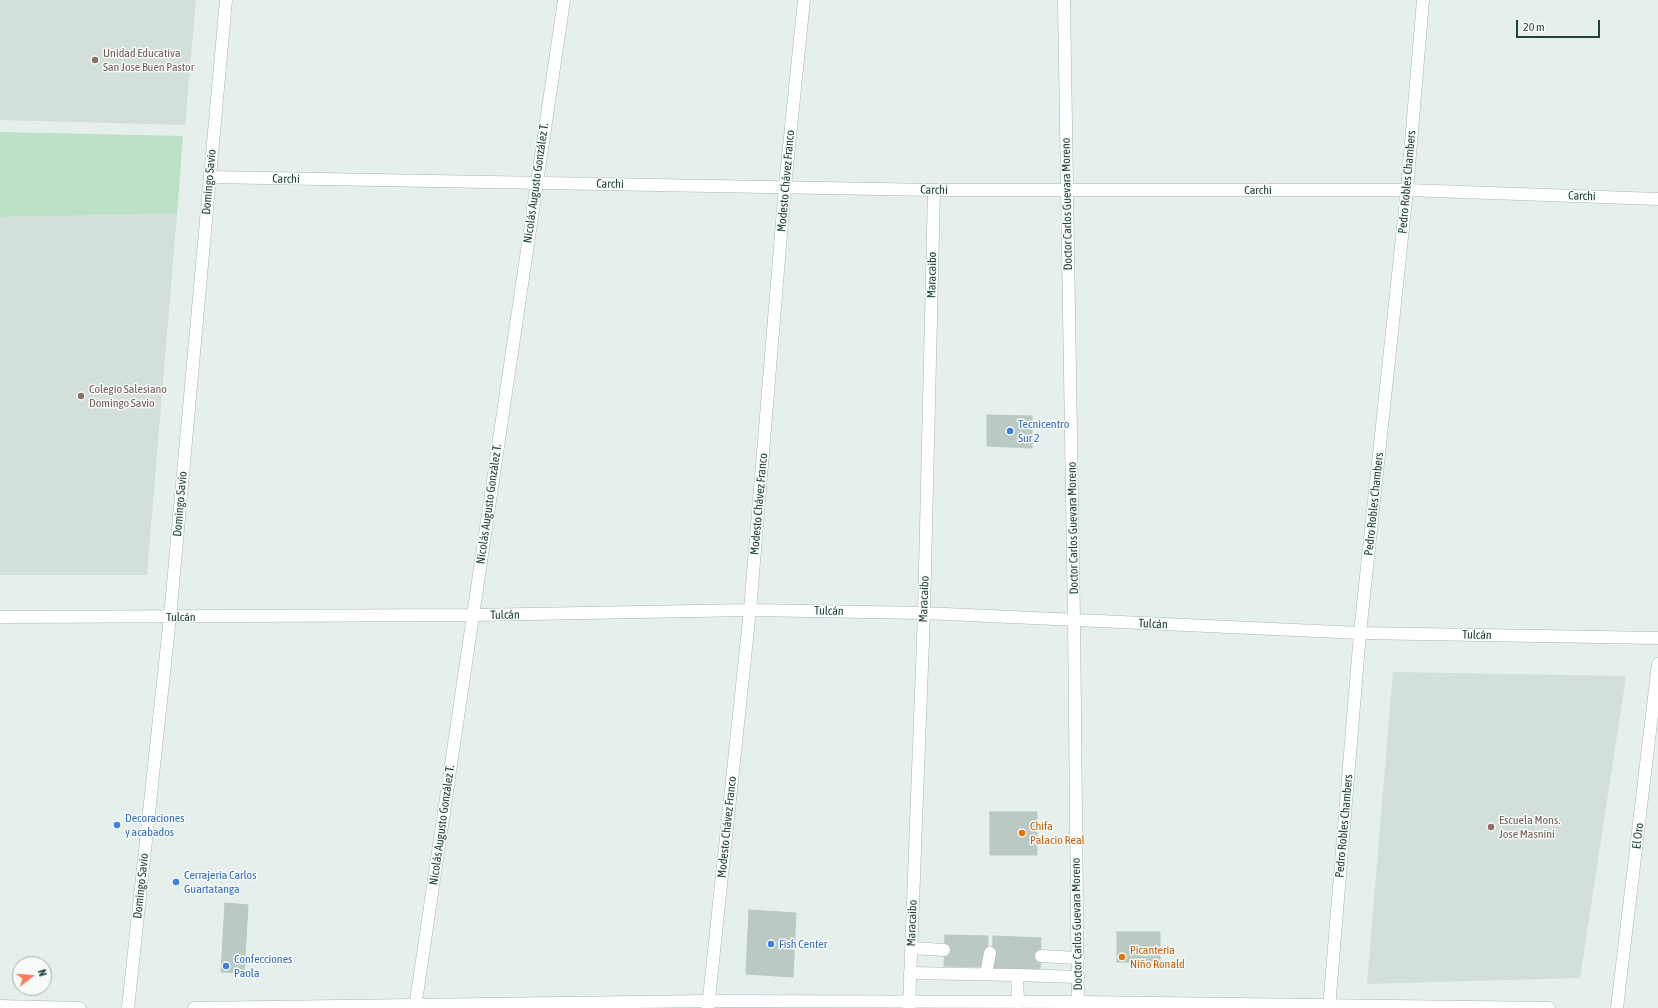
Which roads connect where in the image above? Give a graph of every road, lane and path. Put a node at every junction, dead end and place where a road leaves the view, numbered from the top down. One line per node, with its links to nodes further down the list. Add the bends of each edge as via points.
1 (226, 0): 6 (street, Domingo Savio)
2 (564, 0): 7 (street, Nicolás Augusto González T.)
3 (804, 0): 8 (street, Modesto Chávez Franco)
4 (1064, 0): 10 (street, Doctor Carlos Guevara Moreno)
5 (1423, 0): 11 (street, Pedro Robles Chambers)
6 (210, 177): 7 (street, Carchi); 17 (street, Domingo Savio)
7 (536, 183): 8 (street, Carchi); 15 (street, Nicolás Augusto González T.)
8 (785, 186): 9 (street, Carchi); 13 (street, Modesto Chávez Franco)
9 (934, 190): 10 (street, Carchi); 14 (street, Maracaibo)
10 (1067, 190): 11 (street, Carchi); 18 (street, Doctor Carlos Guevara Moreno)
11 (1407, 190): 12 (street, Carchi); 19 (street, Pedro Robles Chambers)
12 (1658, 199)
13 (750, 610): 14 (street, Tulcán); 15 (street, Tulcán); 32 (street, Modesto Chávez Franco)
14 (924, 613): 18 (street, Tulcán); 22 (street, Maracaibo)
15 (473, 615): 17 (street, Tulcán); 36 (street, Nicolás Augusto González T.)
16 (0, 617): 17 (street, Tulcán)
17 (170, 617): 39 (street, Domingo Savio)
18 (1074, 620): 19 (street, Tulcán); 26 (street, Doctor Carlos Guevara Moreno)
19 (1360, 633): 20 (street, Tulcán); 37 (street, Pedro Robles Chambers)
20 (1658, 638)
21 (1658, 664): 42 (street, El Oro)
22 (912, 948): 23 (street); 27 (street, Maracaibo)
23 (944, 950)
24 (990, 953): 28 (street)
25 (1041, 956): 26 (street)
26 (1078, 958): 30 (street, Doctor Carlos Guevara Moreno)
27 (910, 972): 28 (street); 33 (street, Maracaibo)
28 (986, 974): 29 (street)
29 (1017, 975): 30 (street); 31 (street)
30 (1078, 977): 34 (street, Doctor Carlos Guevara Moreno)
31 (1018, 1002): 33 (street); 34 (street)
32 (708, 1005): 33 (street); 36 (street)
33 (909, 1005)
34 (1078, 1005): 37 (street)
35 (0, 1006): 38 (street)
36 (415, 1006): 40 (street)
37 (1329, 1007): 41 (street)
38 (80, 1008)
39 (128, 1008)
40 (194, 1008)
41 (1549, 1008)
42 (1617, 1008)

